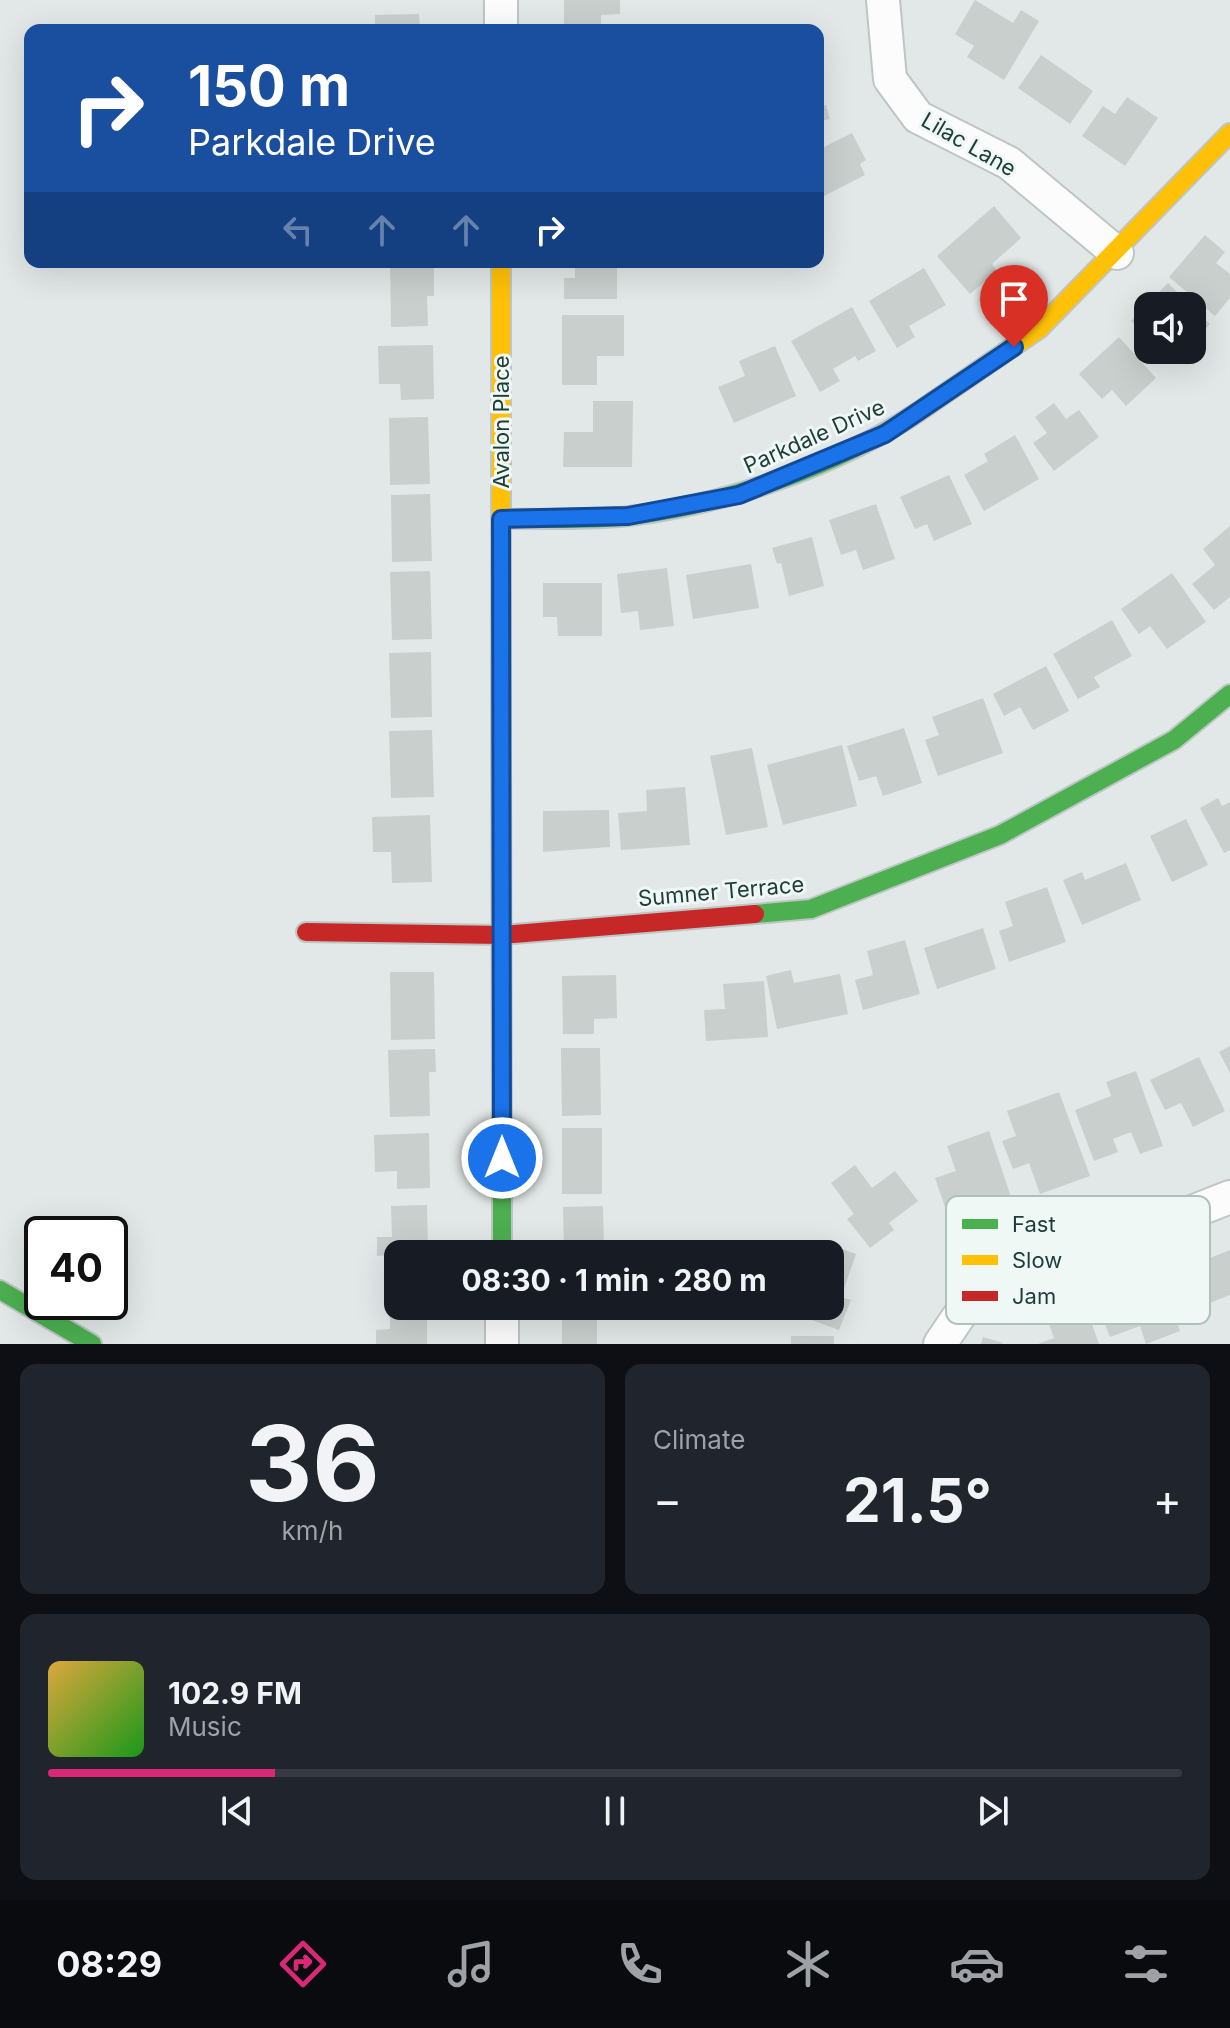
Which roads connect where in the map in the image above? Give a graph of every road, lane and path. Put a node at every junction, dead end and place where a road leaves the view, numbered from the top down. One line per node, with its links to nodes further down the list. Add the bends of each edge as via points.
1 (501, 0): 3 (street)
2 (883, 0): 5 (street, Lilac Lane, via 890,79 918,117 1009,163)
3 (501, 24)
4 (1230, 133): 5 (street, Parkdale Drive)
5 (1117, 253): 7 (street, Parkdale Drive, via 1039,329 885,434 739,495 628,516)
6 (501, 268): 7 (street, Avalon Place)
7 (501, 519): 10 (street, Avalon Place)
8 (1230, 694): 10 (street, Sumner Terrace, via 1174,740 1000,835 811,909)
9 (306, 932): 10 (street, Sumner Terrace)
10 (502, 935): 13 (street, Avalon Place)
11 (1230, 1197): 12 (street)
12 (1210, 1205)
13 (502, 1240)
14 (0, 1290): 17 (street)
15 (502, 1320): 18 (street)
16 (954, 1324): 19 (street)
17 (92, 1344)
18 (502, 1344)
19 (940, 1344)

